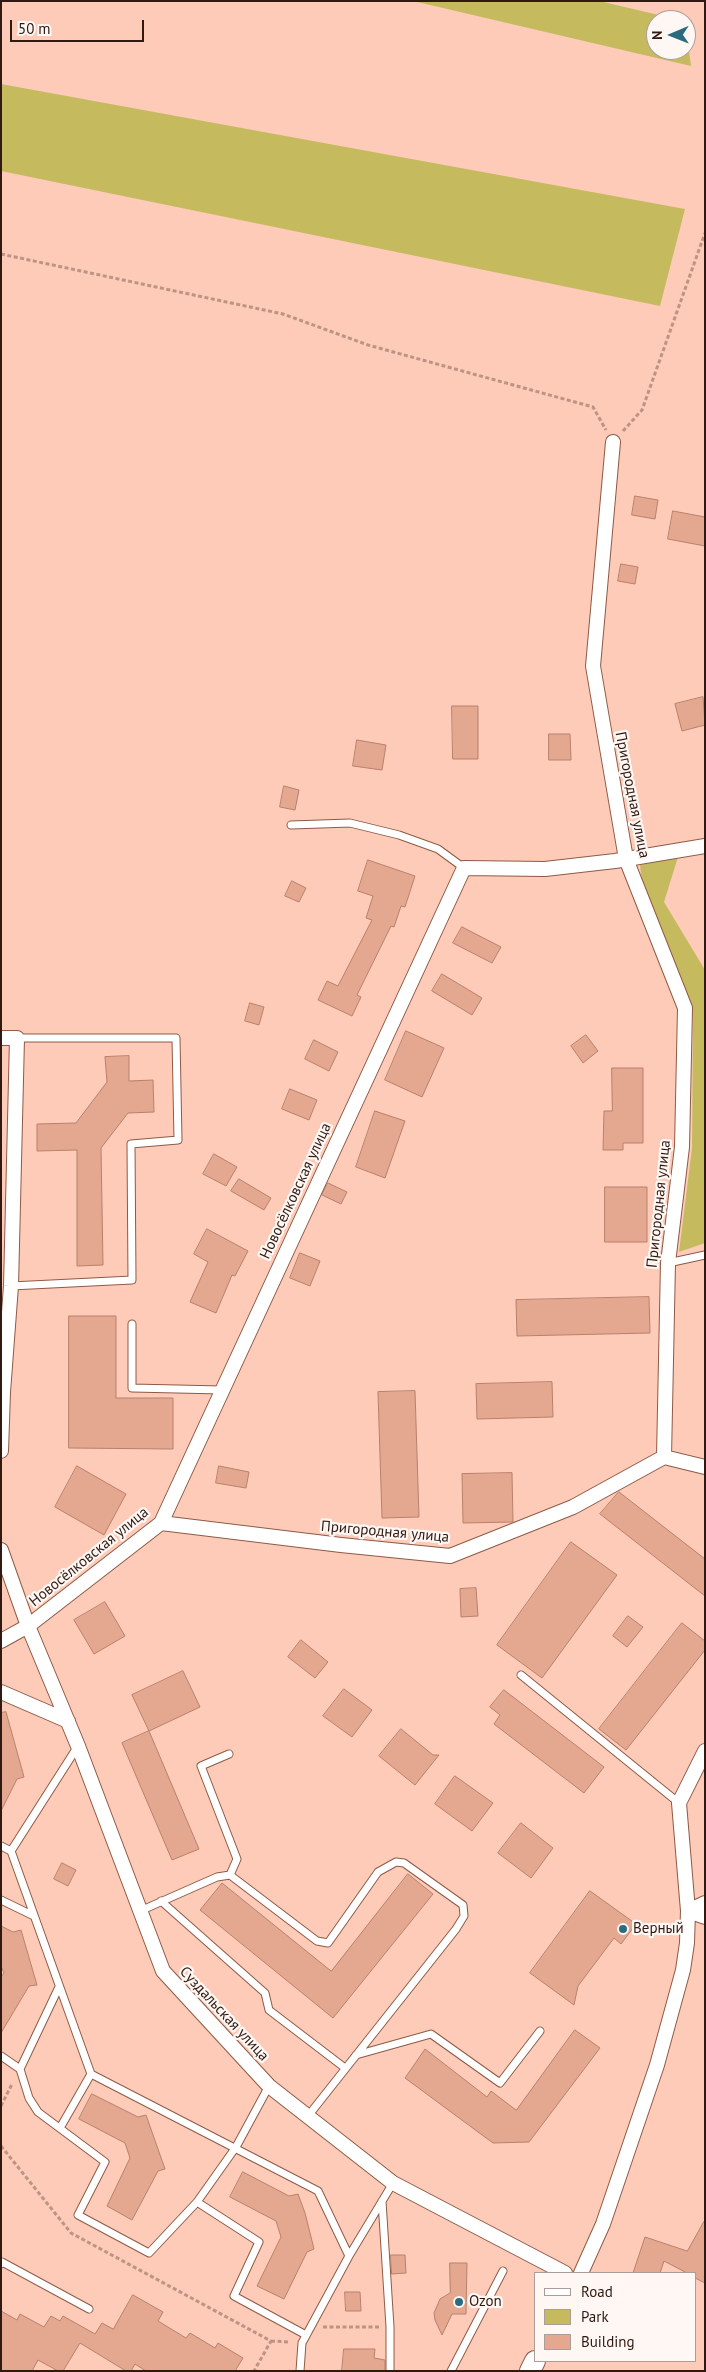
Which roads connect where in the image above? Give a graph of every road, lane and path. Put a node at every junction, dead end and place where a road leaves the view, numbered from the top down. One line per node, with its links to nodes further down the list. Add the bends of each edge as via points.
1 (705, 233): 3 (path, via 642,410)
2 (1, 254): 3 (path, via 283,314 368,345 593,406)
3 (613, 442): 6 (street, Пригородная улица, via 593,666)
4 (291, 825): 7 (lane, via 350,823 399,834 438,849)
5 (705, 846): 6 (street)
6 (626, 859): 7 (street, via 545,869); 11 (street, Пригородная улица, via 685,1008 682,1147)
7 (464, 868): 14 (street, Новосёлковская улица)
8 (1, 1038): 9 (street)
9 (17, 1038): 12 (street); 12 (lane, via 176,1038 178,1140 131,1144 132,1280)
10 (705, 1255): 11 (lane)
11 (668, 1263): 17 (street, Пригородная улица)
12 (11, 1286): 15 (street)
13 (132, 1324): 14 (lane, via 132,1388)
14 (222, 1390): 19 (street, Новосёлковская улица)
15 (2, 1392): 16 (street)
16 (1, 1451)
17 (664, 1457): 18 (street); 19 (street, Пригородная улица, via 573,1506 450,1556)
18 (705, 1467)
19 (161, 1523): 21 (street, Новосёлковская улица)
20 (1, 1550): 21 (street, Суздальская улица)
21 (28, 1626): 22 (street, Новосёлковская улица); 25 (street, Суздальская улица)
22 (1, 1641)
23 (521, 1675): 29 (lane)
24 (1, 1692): 25 (street)
25 (68, 1721): 26 (street, Суздальская улица)
26 (78, 1746): 31 (lane); 36 (street, Суздальская улица)
27 (705, 1751): 29 (street)
28 (229, 1754): 32 (lane, via 201,1766 237,1859)
29 (679, 1803): 37 (street)
30 (1, 1846): 31 (lane)
31 (11, 1851): 38 (lane)
32 (230, 1875): 34 (lane, via 217,1876); 42 (lane, via 322,1943 328,1943 378,1872 396,1862 404,1863 463,1905 464,1916 456,1929)
33 (1, 1900): 38 (lane)
34 (161, 1901): 36 (lane); 44 (lane, via 265,1993 269,2010)
35 (705, 1903): 37 (street)
36 (140, 1911): 47 (street, Суздальская улица, via 162,1971)
37 (688, 1911): 39 (street); 60 (street, via 688,1943 683,1970 657,2065 603,2224)
38 (34, 1916): 40 (lane)
39 (705, 1918)
40 (58, 1986): 45 (lane); 46 (lane)
41 (540, 2031): 42 (lane, via 500,2083 431,2034)
42 (356, 2055): 44 (lane)
43 (1, 2056): 45 (lane)
44 (345, 2068): 49 (lane)
45 (20, 2069): 48 (path); 50 (lane, via 29,2098 38,2112)
46 (91, 2074): 50 (lane); 52 (lane)
47 (269, 2086): 49 (street, Суздальская улица); 52 (lane)
48 (1, 2106)
49 (308, 2116): 53 (street, Суздальская улица)
50 (60, 2128): 55 (lane, via 105,2162 78,2215 122,2239 149,2253)
51 (1, 2146): 65 (path, via 71,2233)
52 (236, 2147): 55 (lane); 56 (lane, via 318,2191)
53 (393, 2182): 54 (lane); 59 (street, Суздальская улица)
54 (382, 2201): 56 (lane); 63 (lane)
55 (197, 2202): 64 (lane, via 259,2242 234,2296)
56 (349, 2256): 62 (lane)
57 (1, 2264): 61 (lane)
58 (504, 2271): 70 (lane)
59 (563, 2272)
60 (580, 2272)
61 (89, 2309)
62 (310, 2327): 63 (path); 64 (lane)
63 (390, 2327): 69 (lane)
64 (306, 2335): 66 (lane)
65 (271, 2341): 66 (path); 67 (path)
66 (302, 2343): 68 (lane)
67 (254, 2371)
68 (300, 2371)
69 (390, 2371)
70 (451, 2371)

